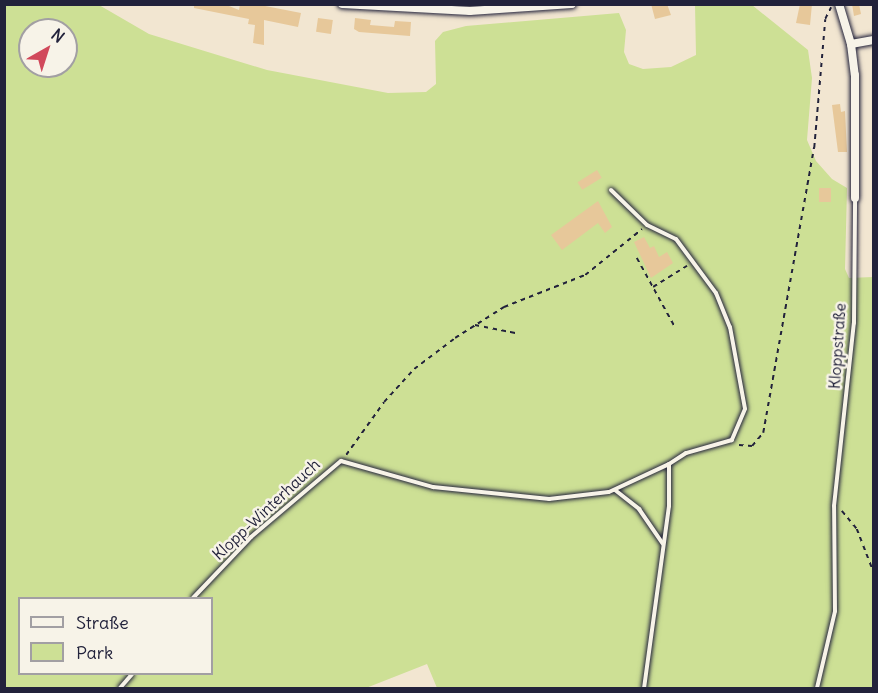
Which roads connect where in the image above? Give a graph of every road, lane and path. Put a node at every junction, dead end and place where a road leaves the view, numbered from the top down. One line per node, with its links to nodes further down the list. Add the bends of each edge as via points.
1 (342, 4): 2 (street, via 470,11)
2 (572, 4)
3 (834, 4): 16 (path, via 825,19 814,148 763,433 752,446 740,446)
4 (839, 4): 6 (street, Kloppstraße)
5 (873, 40): 6 (street)
6 (851, 44): 8 (street, Kloppstraße)
7 (611, 190): 9 (lane)
8 (855, 198): 20 (lane, Kloppstraße, via 854,323)
9 (647, 225): 11 (lane, via 676,239); 13 (path, via 585,275 504,307)
10 (637, 258): 12 (path)
11 (695, 261): 12 (path); 16 (lane, via 716,293 730,327 745,409)
12 (653, 287): 14 (path)
13 (475, 325): 15 (path); 17 (path, via 414,369)
14 (675, 327)
15 (515, 333)
16 (732, 440): 18 (lane, via 686,453)
17 (340, 461): 19 (lane, Klopp-Winterhauch, via 469,493 549,498); 23 (lane, Klopp-Winterhauch, via 251,537)
18 (669, 464): 19 (lane, Klopp-Winterhauch); 21 (lane)
19 (615, 490): 21 (lane, via 639,509)
20 (834, 506): 22 (path, via 857,529); 27 (lane, Kloppstraße, via 835,611)
21 (663, 544): 26 (lane)
22 (873, 573)
23 (194, 597)
24 (131, 675): 25 (lane)
25 (120, 688)
26 (644, 688)
27 (818, 688)

